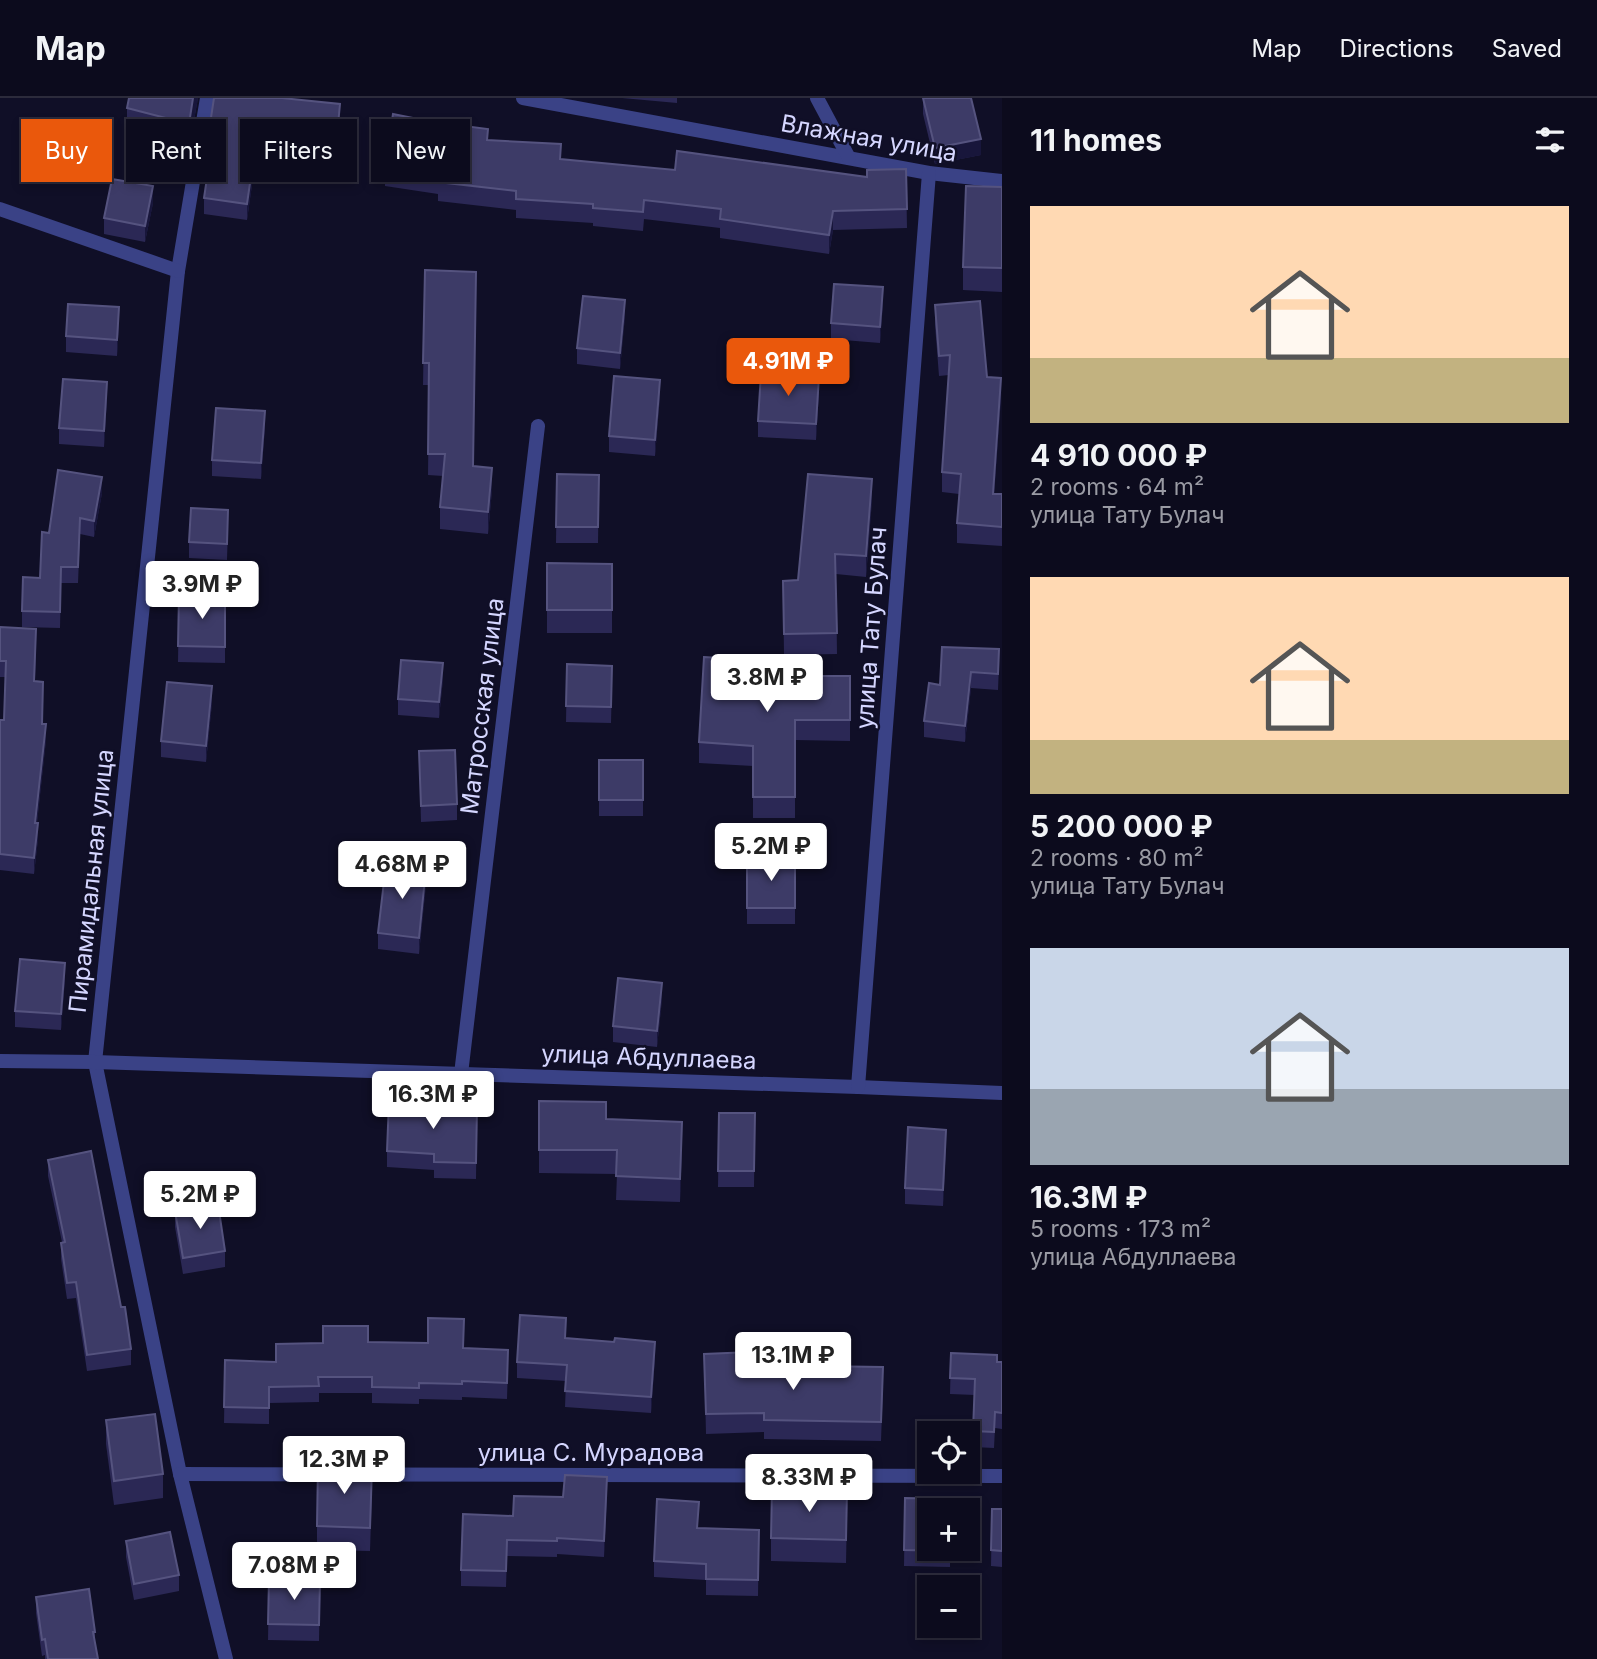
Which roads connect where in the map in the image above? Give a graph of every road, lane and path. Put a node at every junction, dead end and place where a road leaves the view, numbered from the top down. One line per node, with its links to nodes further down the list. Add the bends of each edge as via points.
1 (207, 98): 8 (street, Пирамидальная улица)
2 (523, 98): 4 (street, Влажная улица)
3 (817, 98): 4 (street)
4 (849, 158): 5 (street, Влажная улица)
5 (929, 173): 6 (street, Влажная улица); 13 (street, улица Тату Булач)
6 (1002, 181)
7 (0, 209): 8 (street)
8 (178, 271): 11 (street, Пирамидальная улица)
9 (538, 426): 12 (street, Матросская улица)
10 (0, 1061): 11 (street, улица Абдуллаева)
11 (95, 1062): 12 (street, улица Абдуллаева); 15 (street, Пирамидальная улица)
12 (461, 1074): 13 (street, улица Абдуллаева)
13 (858, 1087): 14 (street, улица Абдуллаева)
14 (1002, 1093)
15 (180, 1474): 16 (street, улица С. Мурадова); 17 (street, Пирамидальная улица)
16 (1002, 1476)
17 (226, 1659)

